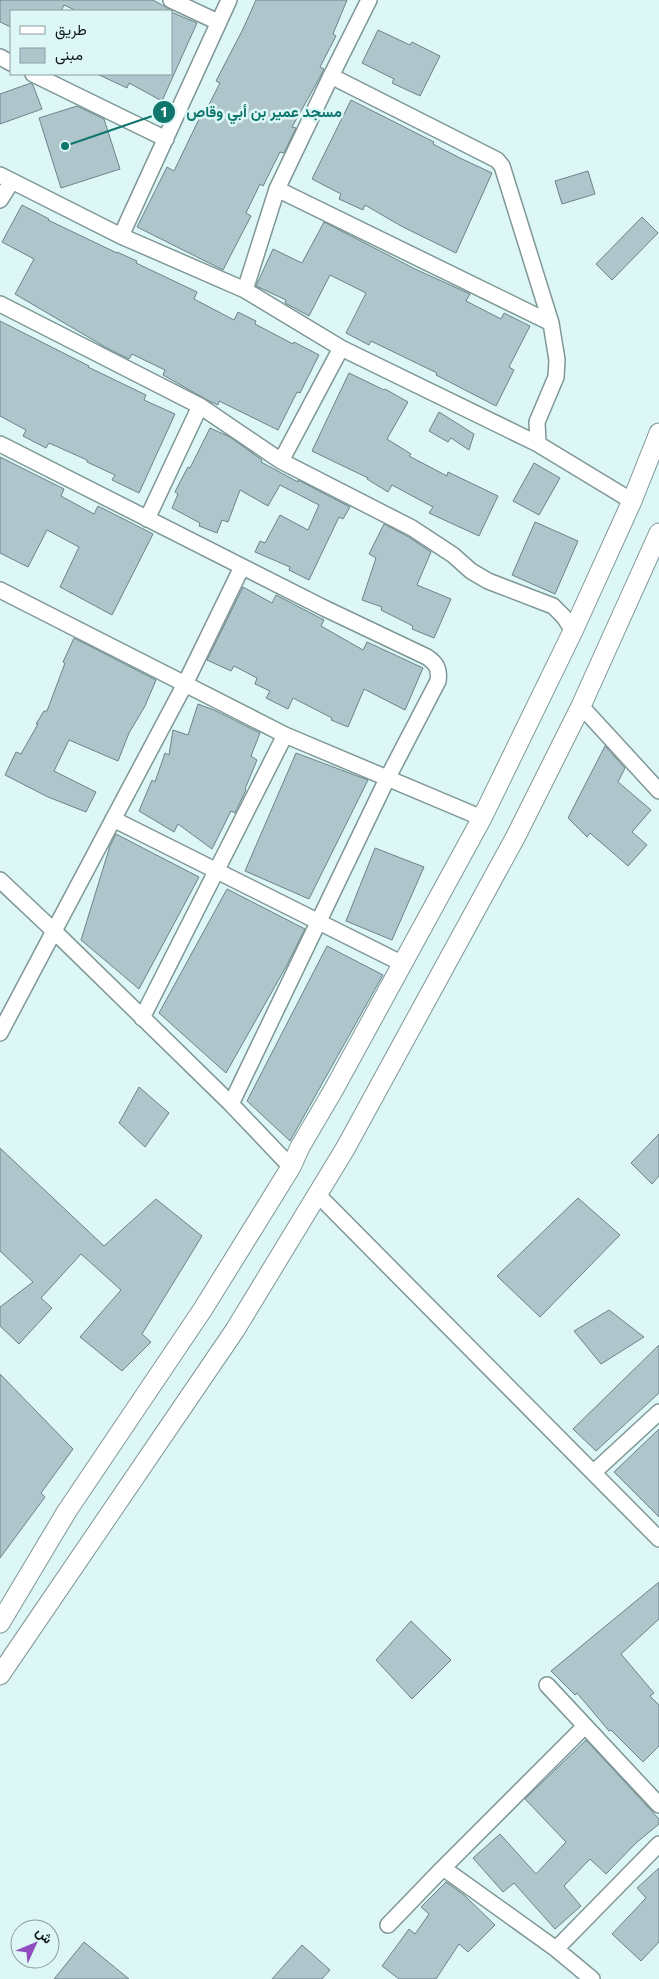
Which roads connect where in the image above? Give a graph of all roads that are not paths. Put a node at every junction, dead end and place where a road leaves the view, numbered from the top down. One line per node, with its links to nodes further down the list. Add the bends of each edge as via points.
1 (171, 0): 4 (street)
2 (229, 0): 4 (street)
3 (369, 0): 6 (street)
4 (218, 22): 7 (street)
5 (35, 75): 7 (street)
6 (331, 76): 9 (street); 14 (street, via 496,160 502,166)
7 (166, 138): 11 (street)
8 (6, 178): 10 (street); 11 (street)
9 (278, 189): 12 (street); 14 (street)
10 (0, 200)
11 (122, 236): 12 (street)
12 (245, 290): 15 (street)
13 (0, 304): 16 (street)
14 (551, 323): 19 (street, via 558,360 556,376 537,422)
15 (341, 348): 19 (street); 20 (street)
16 (200, 406): 20 (street); 22 (street)
17 (659, 433): 21 (main road)
18 (0, 444): 22 (street)
19 (538, 444): 21 (street)
20 (281, 461): 26 (street, via 412,528 453,555 471,572 553,606)
21 (632, 500): 26 (main road)
22 (147, 519): 24 (street)
23 (659, 533): 28 (main road)
24 (242, 567): 27 (street); 30 (street, via 427,657 437,666 438,680)
25 (0, 590): 27 (street)
26 (573, 631): 32 (main road)
27 (185, 684): 29 (street); 33 (street)
28 (581, 706): 31 (street); 43 (main road, via 516,836)
29 (285, 735): 30 (street); 34 (street)
30 (387, 779): 32 (street); 36 (street)
31 (659, 791)
32 (482, 818): 38 (main road)
33 (113, 819): 34 (street); 37 (street)
34 (216, 871): 36 (street); 39 (street)
35 (0, 880): 37 (street)
36 (319, 923): 38 (street); 41 (street)
37 (54, 931): 39 (street); 40 (street)
38 (402, 964): 42 (main road)
39 (142, 1018): 41 (street)
40 (0, 1033)
41 (231, 1104): 42 (street)
42 (291, 1167): 47 (main road, via 203,1309 67,1511)
43 (318, 1195): 45 (street); 48 (main road, via 235,1330)
44 (659, 1412): 45 (street)
45 (594, 1472): 46 (street)
46 (659, 1538)
47 (2, 1618)
48 (1, 1673)
49 (547, 1685): 50 (street)
50 (584, 1726): 51 (street); 53 (street)
51 (659, 1806)
52 (659, 1844): 55 (street)
53 (443, 1868): 54 (street); 55 (street)
54 (388, 1925)
55 (556, 1949): 56 (street)
56 (592, 1979)

